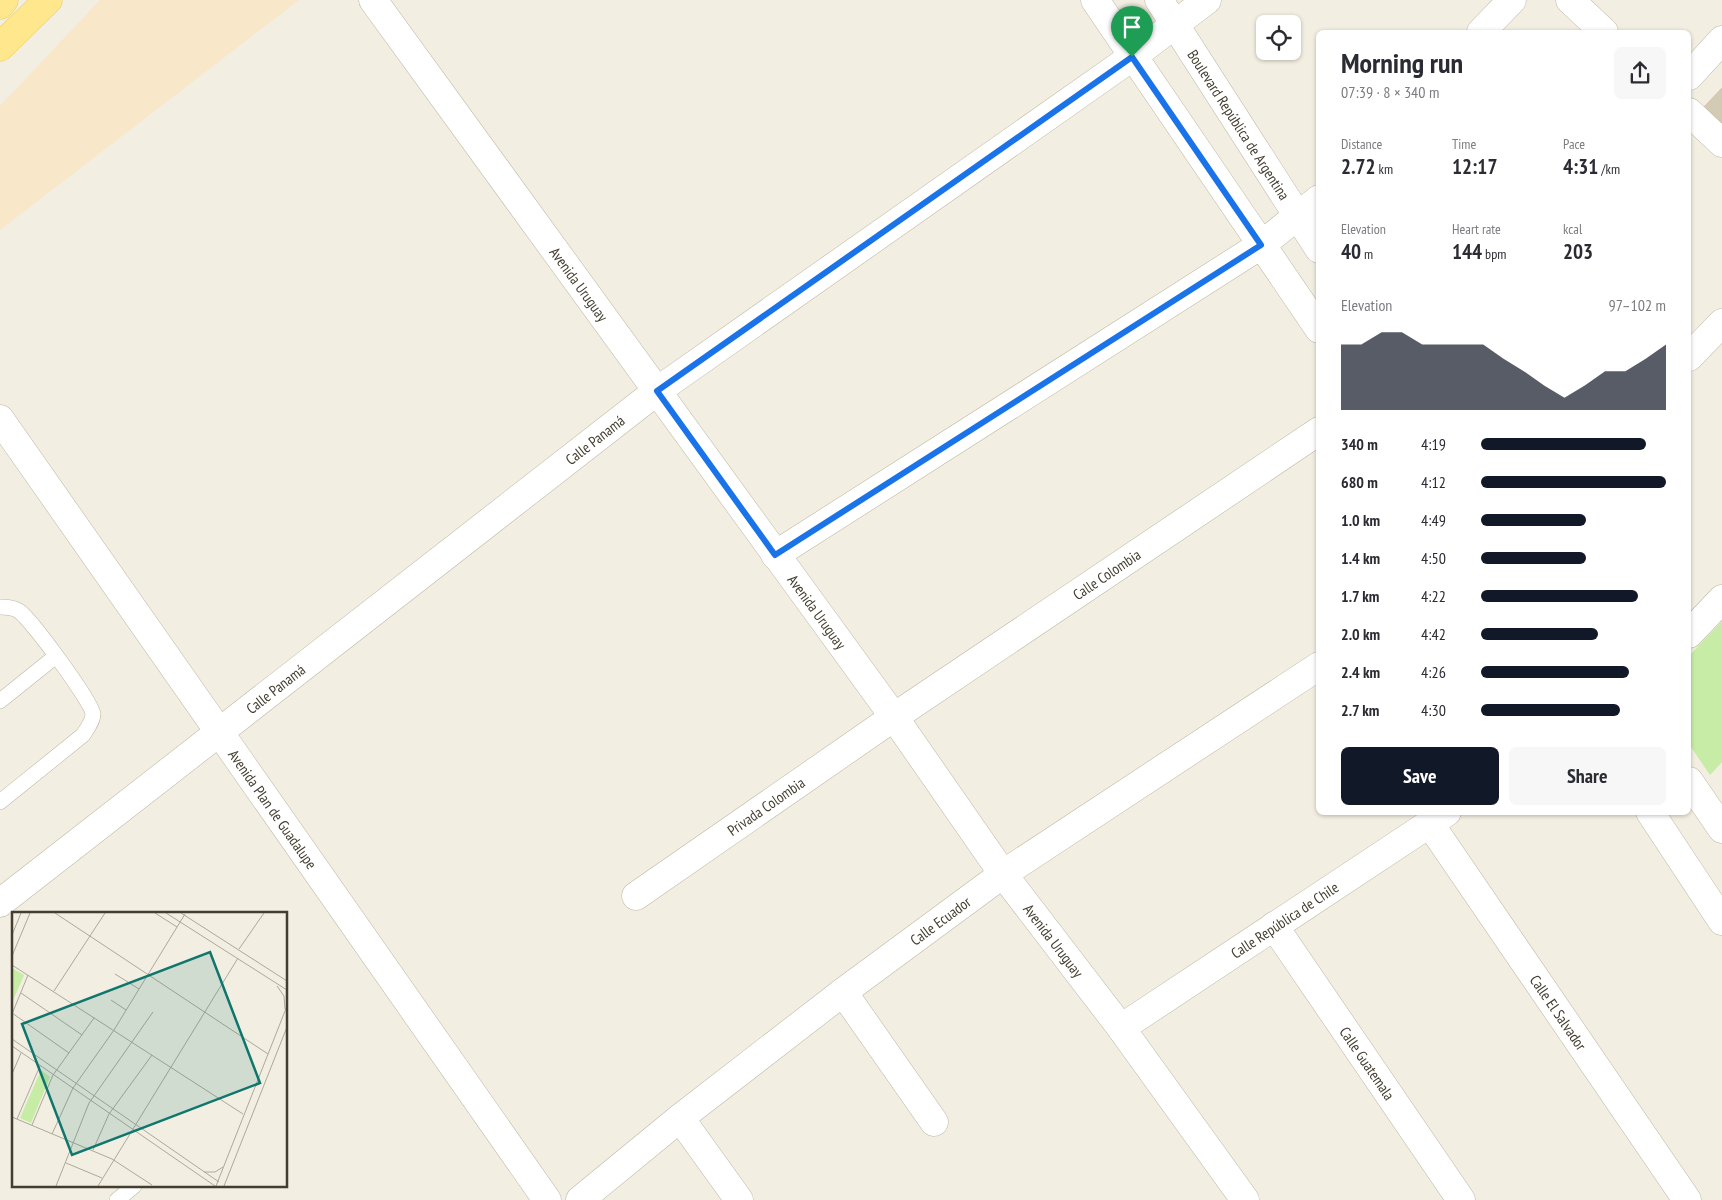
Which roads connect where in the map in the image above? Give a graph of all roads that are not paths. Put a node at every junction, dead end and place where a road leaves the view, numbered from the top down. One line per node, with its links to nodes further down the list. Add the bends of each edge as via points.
1 (4, 0): 9 (main road)
2 (48, 0): 14 (main road)
3 (373, 0): 26 (street, Avenida Uruguay)
4 (1095, 0): 15 (street)
5 (1159, 0): 10 (street, Boulevard República de Argentina)
6 (1207, 0): 10 (street, Calle Panamá)
7 (1512, 0): 11 (street)
8 (1570, 0): 12 (street)
9 (0, 5)
10 (1174, 26): 15 (street, Calle Panamá); 20 (street, Boulevard República de Argentina)
11 (1483, 30)
12 (1602, 30)
13 (1722, 40): 16 (street)
14 (0, 47)
15 (1132, 57): 22 (street); 26 (street, Calle Panamá)
16 (1691, 74)
17 (1691, 114): 18 (street)
18 (1722, 144)
19 (1316, 202): 20 (street)
20 (1298, 217): 21 (street, Boulevard República de Argentina); 22 (street)
21 (1316, 244)
22 (1261, 245): 24 (street); 29 (street)
23 (1722, 323): 25 (street)
24 (1316, 325)
25 (1691, 355)
26 (657, 391): 29 (street, Avenida Uruguay); 37 (street, Calle Panamá)
27 (0, 419): 37 (street, Avenida Plan de Guadalupe)
28 (1316, 433): 36 (street, Calle Colombia)
29 (775, 555): 36 (street, Avenida Uruguay)
30 (1722, 599): 32 (street)
31 (0, 607): 33 (lane, via 19,611)
32 (1691, 632)
33 (56, 656): 35 (lane); 39 (lane, via 88,703 93,714 90,724 70,747)
34 (1316, 668): 43 (street, Calle Ecuador)
35 (0, 701)
36 (894, 716): 43 (street, Avenida Uruguay); 44 (street, Privada Colombia)
37 (220, 732): 45 (street, Calle Panamá); 54 (street, Avenida Plan de Guadalupe)
38 (1691, 783): 40 (street)
39 (0, 802)
40 (1718, 810)
41 (1652, 815): 46 (street)
42 (1438, 818): 47 (street, Calle República de Chile); 59 (street, Calle El Salvador)
43 (1004, 874): 48 (street, Calle Ecuador); 49 (street, Avenida Uruguay)
44 (636, 896)
45 (1, 900)
46 (1722, 921)
47 (1274, 926): 49 (street, Calle República de Chile); 58 (street, Calle Guatemala)
48 (843, 992): 50 (street, Calle Ecuador); 51 (street)
49 (1121, 1028): 57 (street, Avenida Uruguay)
50 (680, 1118): 55 (street, Calle Ecuador); 56 (street)
51 (934, 1122)
52 (132, 1188): 53 (lane)
53 (117, 1200)
54 (547, 1200)
55 (580, 1200)
56 (740, 1200)
57 (1245, 1200)
58 (1461, 1200)
59 (1687, 1200)

